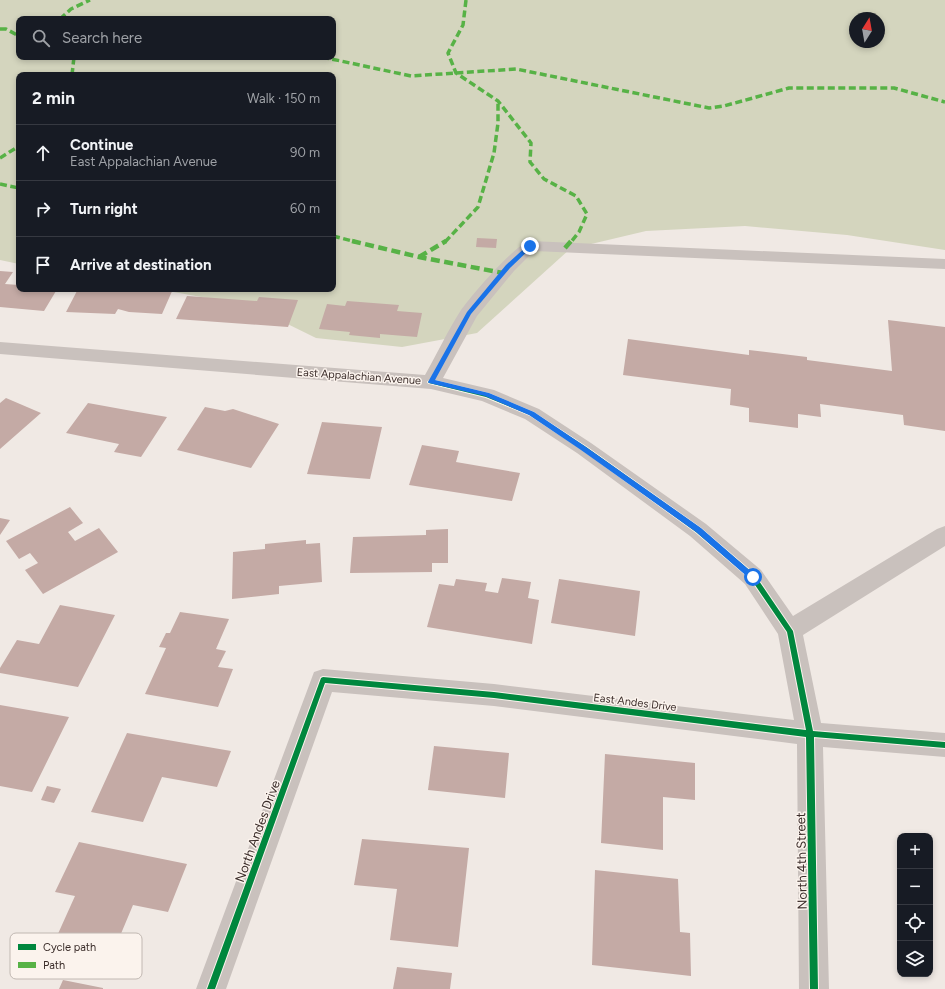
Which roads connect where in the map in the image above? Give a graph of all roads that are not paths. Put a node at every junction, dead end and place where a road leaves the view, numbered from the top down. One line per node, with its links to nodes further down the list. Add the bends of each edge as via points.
1 (945, 264): 3 (street, via 530,246 508,267 469,313)
2 (0, 348): 3 (street, East Appalachian Avenue)
3 (431, 382): 5 (street, East Appalachian Avenue, via 487,395 532,414 584,448 698,530 753,577)
4 (945, 535): 5 (street)
5 (790, 631): 7 (street, East Appalachian Avenue)
6 (323, 680): 7 (street, East Andes Drive, via 494,695); 9 (street, North Andes Drive)
7 (810, 734): 8 (street, East Andes Drive); 10 (street, North 4th Street)
8 (945, 745)
9 (211, 989)
10 (814, 989)

